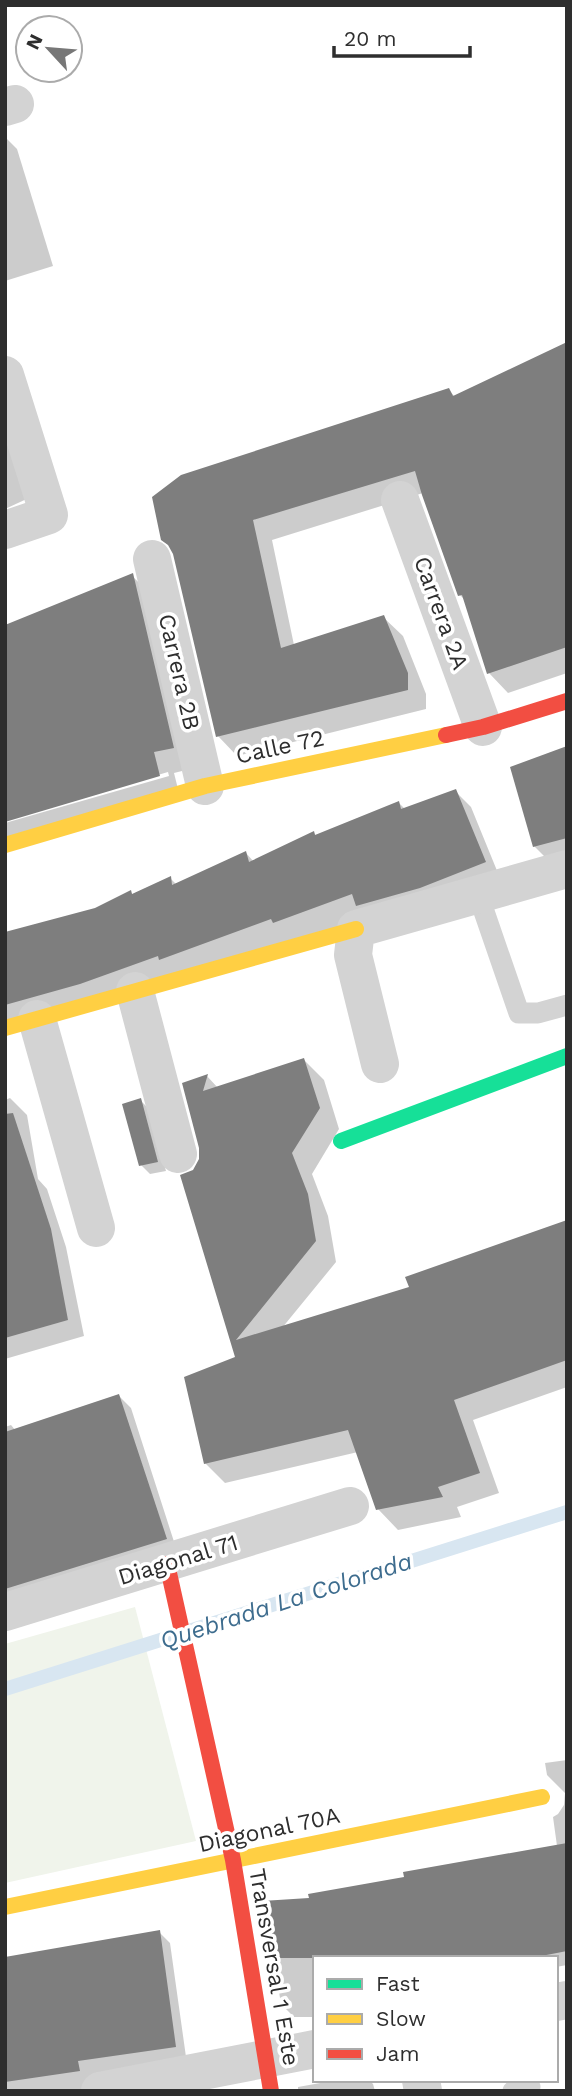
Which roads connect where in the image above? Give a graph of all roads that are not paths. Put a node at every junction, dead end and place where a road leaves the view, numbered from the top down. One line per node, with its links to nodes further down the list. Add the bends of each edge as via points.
1 (5, 375): 3 (street, via 49,515)
2 (400, 500): 6 (street, Carrera 2A)
3 (5, 530)
4 (152, 559): 7 (street, Carrera 2B)
5 (567, 701): 6 (street, Calle 72)
6 (483, 727): 7 (street, Calle 72)
7 (205, 786): 8 (street, Calle 72)
8 (5, 845)
9 (567, 869): 10 (street)
10 (478, 894): 11 (street); 13 (lane, via 519,1013)
11 (356, 929): 12 (street); 16 (street, via 353,955)
12 (135, 991): 14 (street); 18 (street)
13 (567, 1005)
14 (21, 1023): 19 (street)
15 (567, 1056): 17 (street)
16 (380, 1064)
17 (341, 1141)
18 (178, 1154)
19 (96, 1228)
20 (350, 1506): 21 (street, Diagonal 71)
21 (167, 1564): 22 (street, Diagonal 71); 24 (street, Transversal 1 Este)
22 (5, 1612)
23 (542, 1797): 24 (street, Diagonal 70A)
24 (233, 1860): 25 (street, Diagonal 70A); 27 (street, Transversal 1 Este)
25 (5, 1907)
26 (313, 2050): 27 (street)
27 (269, 2075): 28 (street)
28 (100, 2091)

